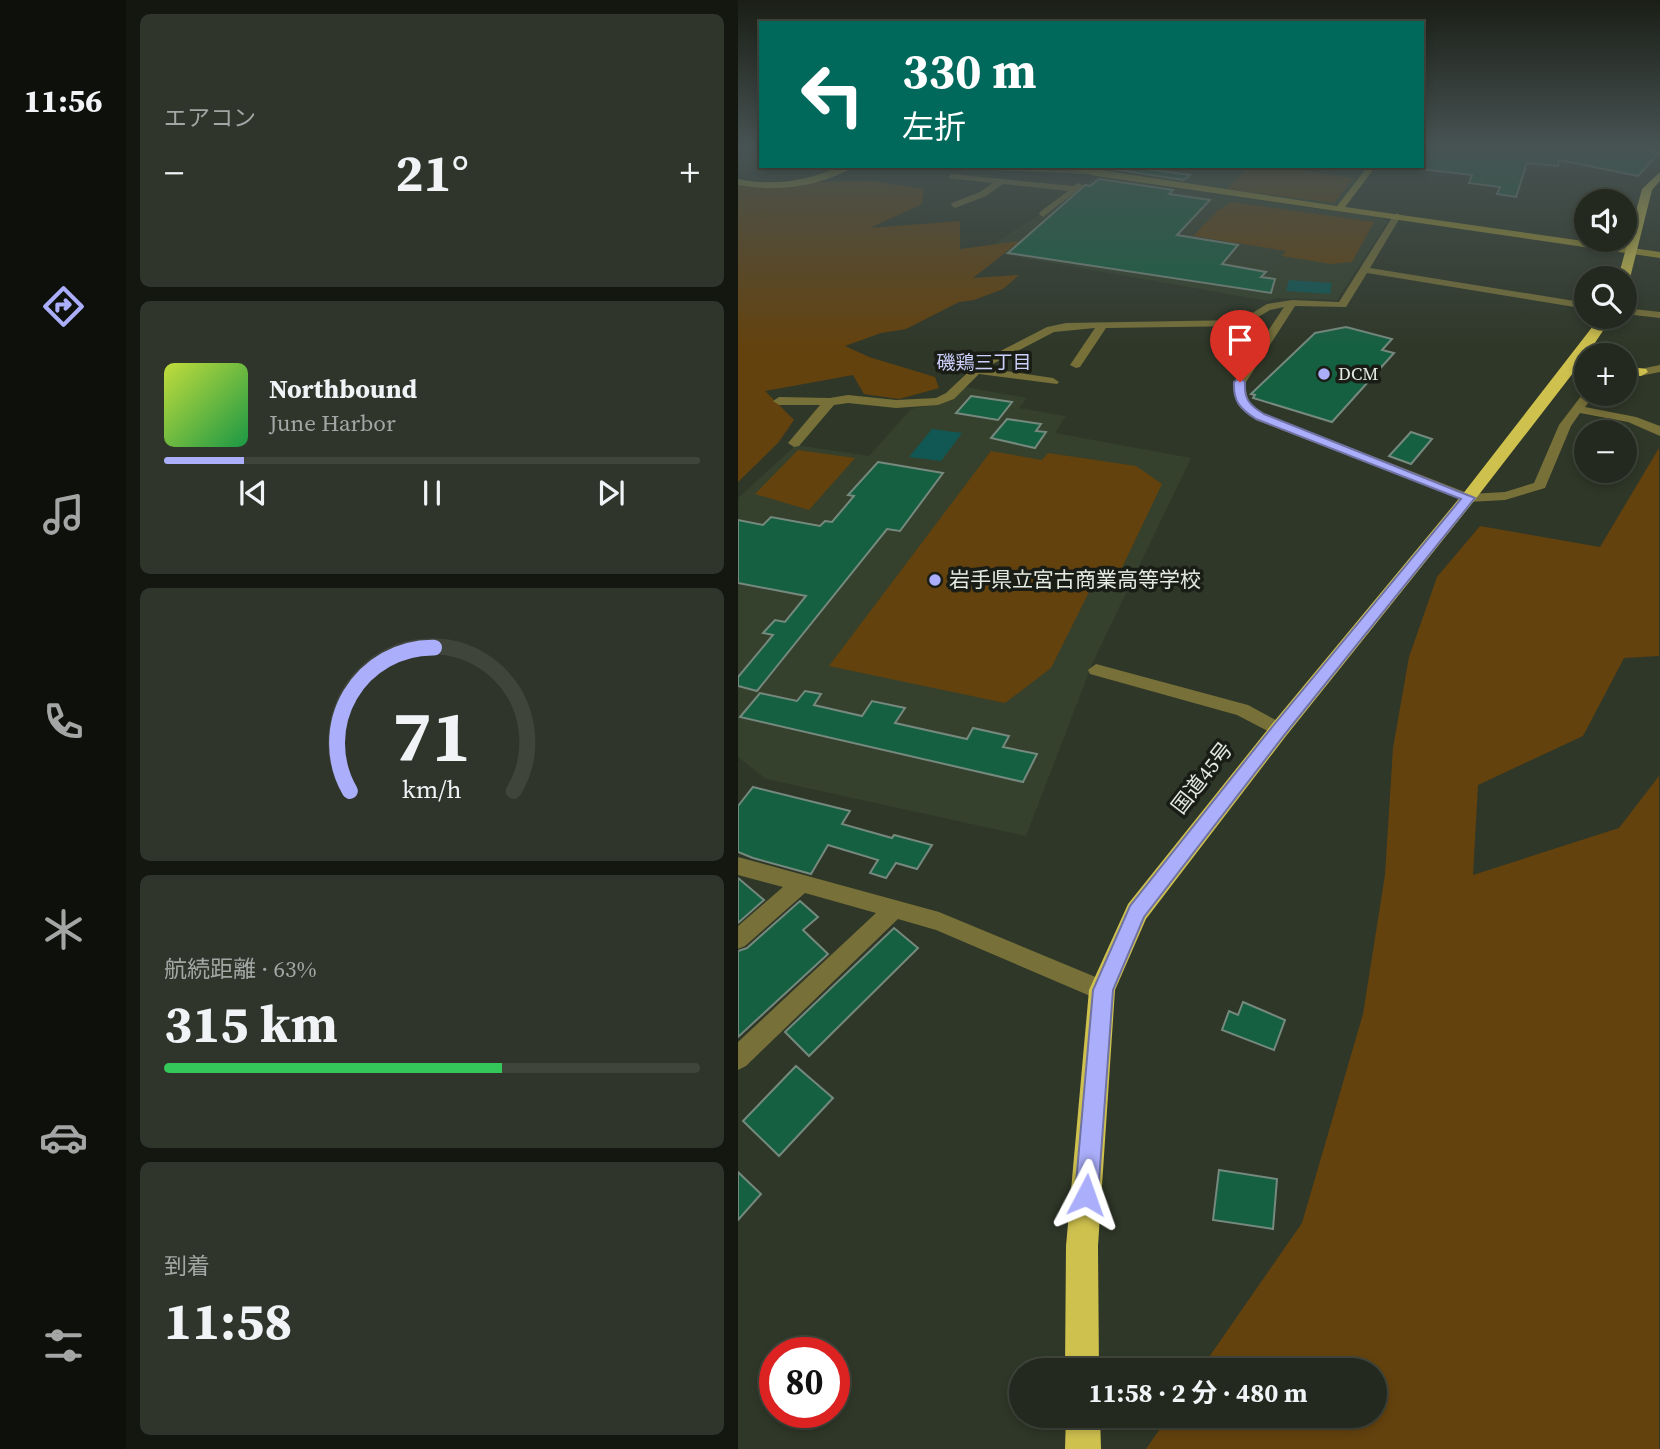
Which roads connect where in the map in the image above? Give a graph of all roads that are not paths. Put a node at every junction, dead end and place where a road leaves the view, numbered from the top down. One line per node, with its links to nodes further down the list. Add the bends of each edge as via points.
1 (1373, 213): 2 (street)
2 (1397, 216): 3 (street); 6 (street)
3 (1574, 242)
4 (1637, 251): 5 (street)
5 (1660, 255)
6 (1365, 270): 7 (street, via 1342,305); 8 (street)
7 (1292, 303): 11 (street, via 1267,307 1243,323); 26 (street, via 1240,382 1239,395 1245,407 1277,424)
8 (1574, 304)
9 (1637, 312): 10 (street)
10 (1660, 315)
11 (1102, 326): 12 (street); 15 (street, via 1051,329)
12 (1076, 365)
13 (1574, 366): 26 (highway, 国道45号)
14 (1660, 368): 17 (street)
15 (976, 370): 19 (street); 21 (street, via 950,396 938,401)
16 (1637, 372): 17 (highway)
17 (1640, 372): 18 (street)
18 (1637, 373)
19 (1054, 382)
20 (779, 401): 21 (street)
21 (830, 402): 25 (street)
22 (1579, 406): 23 (street)
23 (1577, 409): 24 (street, via 1628,419); 26 (street, via 1565,425 1540,485 1513,495)
24 (1660, 432)
25 (794, 443)
26 (1468, 498): 28 (highway, 国道45号)
27 (1096, 670): 28 (street, via 1242,710)
28 (1279, 730): 33 (highway, 国道45号, via 1137,912)
29 (738, 866): 30 (street)
30 (801, 884): 31 (street); 32 (street)
31 (896, 909): 33 (street, via 939,921); 34 (street)
32 (738, 939)
33 (1103, 990): 35 (highway, 国道45号, via 1082,1246)
34 (738, 1058)
35 (1082, 1358)
36 (1083, 1428): 37 (highway)
37 (1083, 1449)

